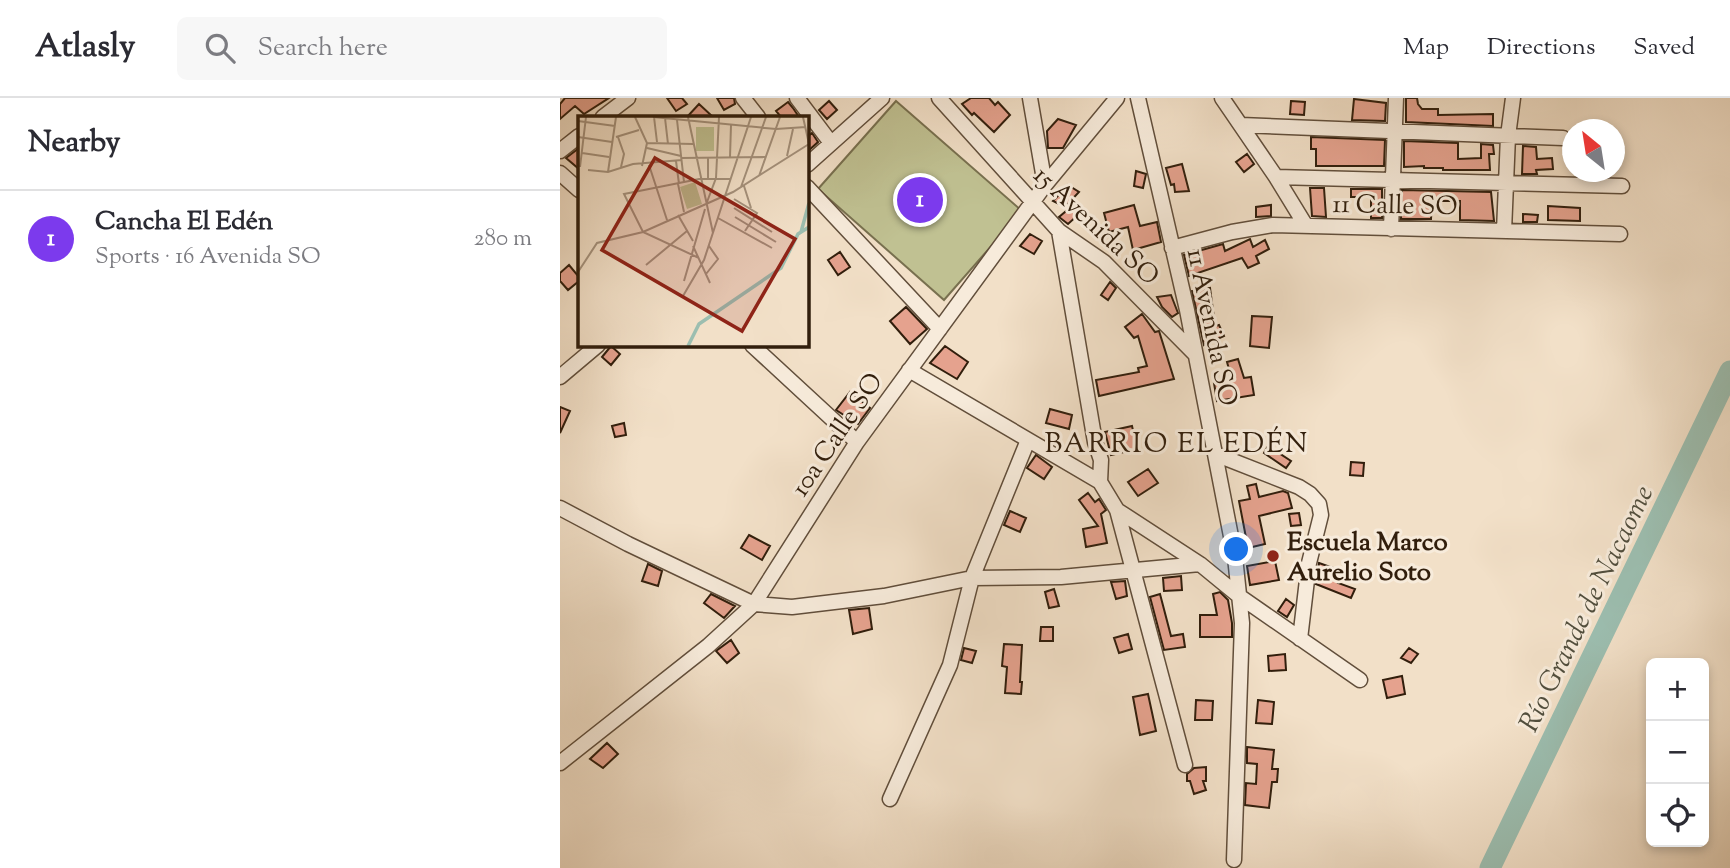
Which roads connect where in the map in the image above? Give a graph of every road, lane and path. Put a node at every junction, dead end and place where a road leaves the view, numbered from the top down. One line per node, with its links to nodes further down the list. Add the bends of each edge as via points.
1 (628, 98): 12 (street)
2 (743, 98): 13 (street)
3 (797, 98): 19 (street)
4 (882, 98): 19 (street)
5 (939, 98): 30 (street, 15 Avenida SO)
6 (1030, 98): 26 (street)
7 (1117, 98): 26 (street, 10a Calle SO)
8 (1138, 98): 36 (street, 11 Avenida SO)
9 (1222, 98): 14 (street)
10 (1396, 98): 15 (street)
11 (1513, 98): 16 (street)
12 (604, 116)
13 (757, 116)
14 (1241, 125): 15 (street); 23 (street)
15 (1395, 132): 16 (street); 24 (street)
16 (1508, 136): 18 (street); 25 (street)
17 (578, 137): 20 (street)
18 (1562, 138)
19 (831, 144): 21 (street)
20 (560, 151)
21 (808, 163)
22 (560, 173): 29 (street)
23 (1276, 177): 24 (street); 31 (street)
24 (1394, 180): 25 (street); 32 (street)
25 (1505, 183): 27 (street); 34 (street)
26 (1045, 184): 30 (street, 10a Calle SO)
27 (1622, 186)
28 (808, 188): 37 (street)
29 (578, 189)
30 (1033, 202): 33 (street, 15 Avenida SO); 37 (street, 10a Calle SO)
31 (1306, 226): 32 (street, 11 Calle SO); 36 (street, 11 Calle SO, via 1273,225)
32 (1391, 229): 34 (street, 11 Calle SO)
33 (1059, 231): 40 (street, 15 Avenida SO, via 1104,262); 46 (street, via 1101,460)
34 (1504, 231): 35 (street, 11 Calle SO)
35 (1620, 234)
36 (1172, 248): 40 (street, 11 Avenida SO)
37 (940, 329): 41 (street, 10a Calle SO)
38 (597, 346): 42 (street)
39 (753, 346): 44 (street)
40 (1195, 354): 45 (street, 11 Avenida SO)
41 (909, 370): 43 (street); 44 (street, 10a Calle SO)
42 (560, 377)
43 (1028, 440): 46 (street); 51 (street)
44 (857, 442): 53 (street, 10a Calle SO)
45 (1215, 454): 52 (street, 11 Avenida SO); 54 (street, via 1298,487 1319,505)
46 (1100, 482): 48 (street)
47 (560, 508): 53 (street)
48 (1117, 510): 49 (street); 50 (street)
49 (1200, 564): 50 (street); 52 (street)
50 (1131, 571): 51 (street); 57 (street)
51 (972, 578): 53 (street, via 884,596 792,607); 58 (street, via 950,665)
52 (1239, 596): 54 (street); 59 (street, 11 Avenida SO, via 1242,623)
53 (754, 604): 56 (street, 10a Calle SO)
54 (1300, 639): 55 (street)
55 (1360, 680)
56 (560, 763)
57 (1185, 765)
58 (890, 799)
59 (1234, 860)

